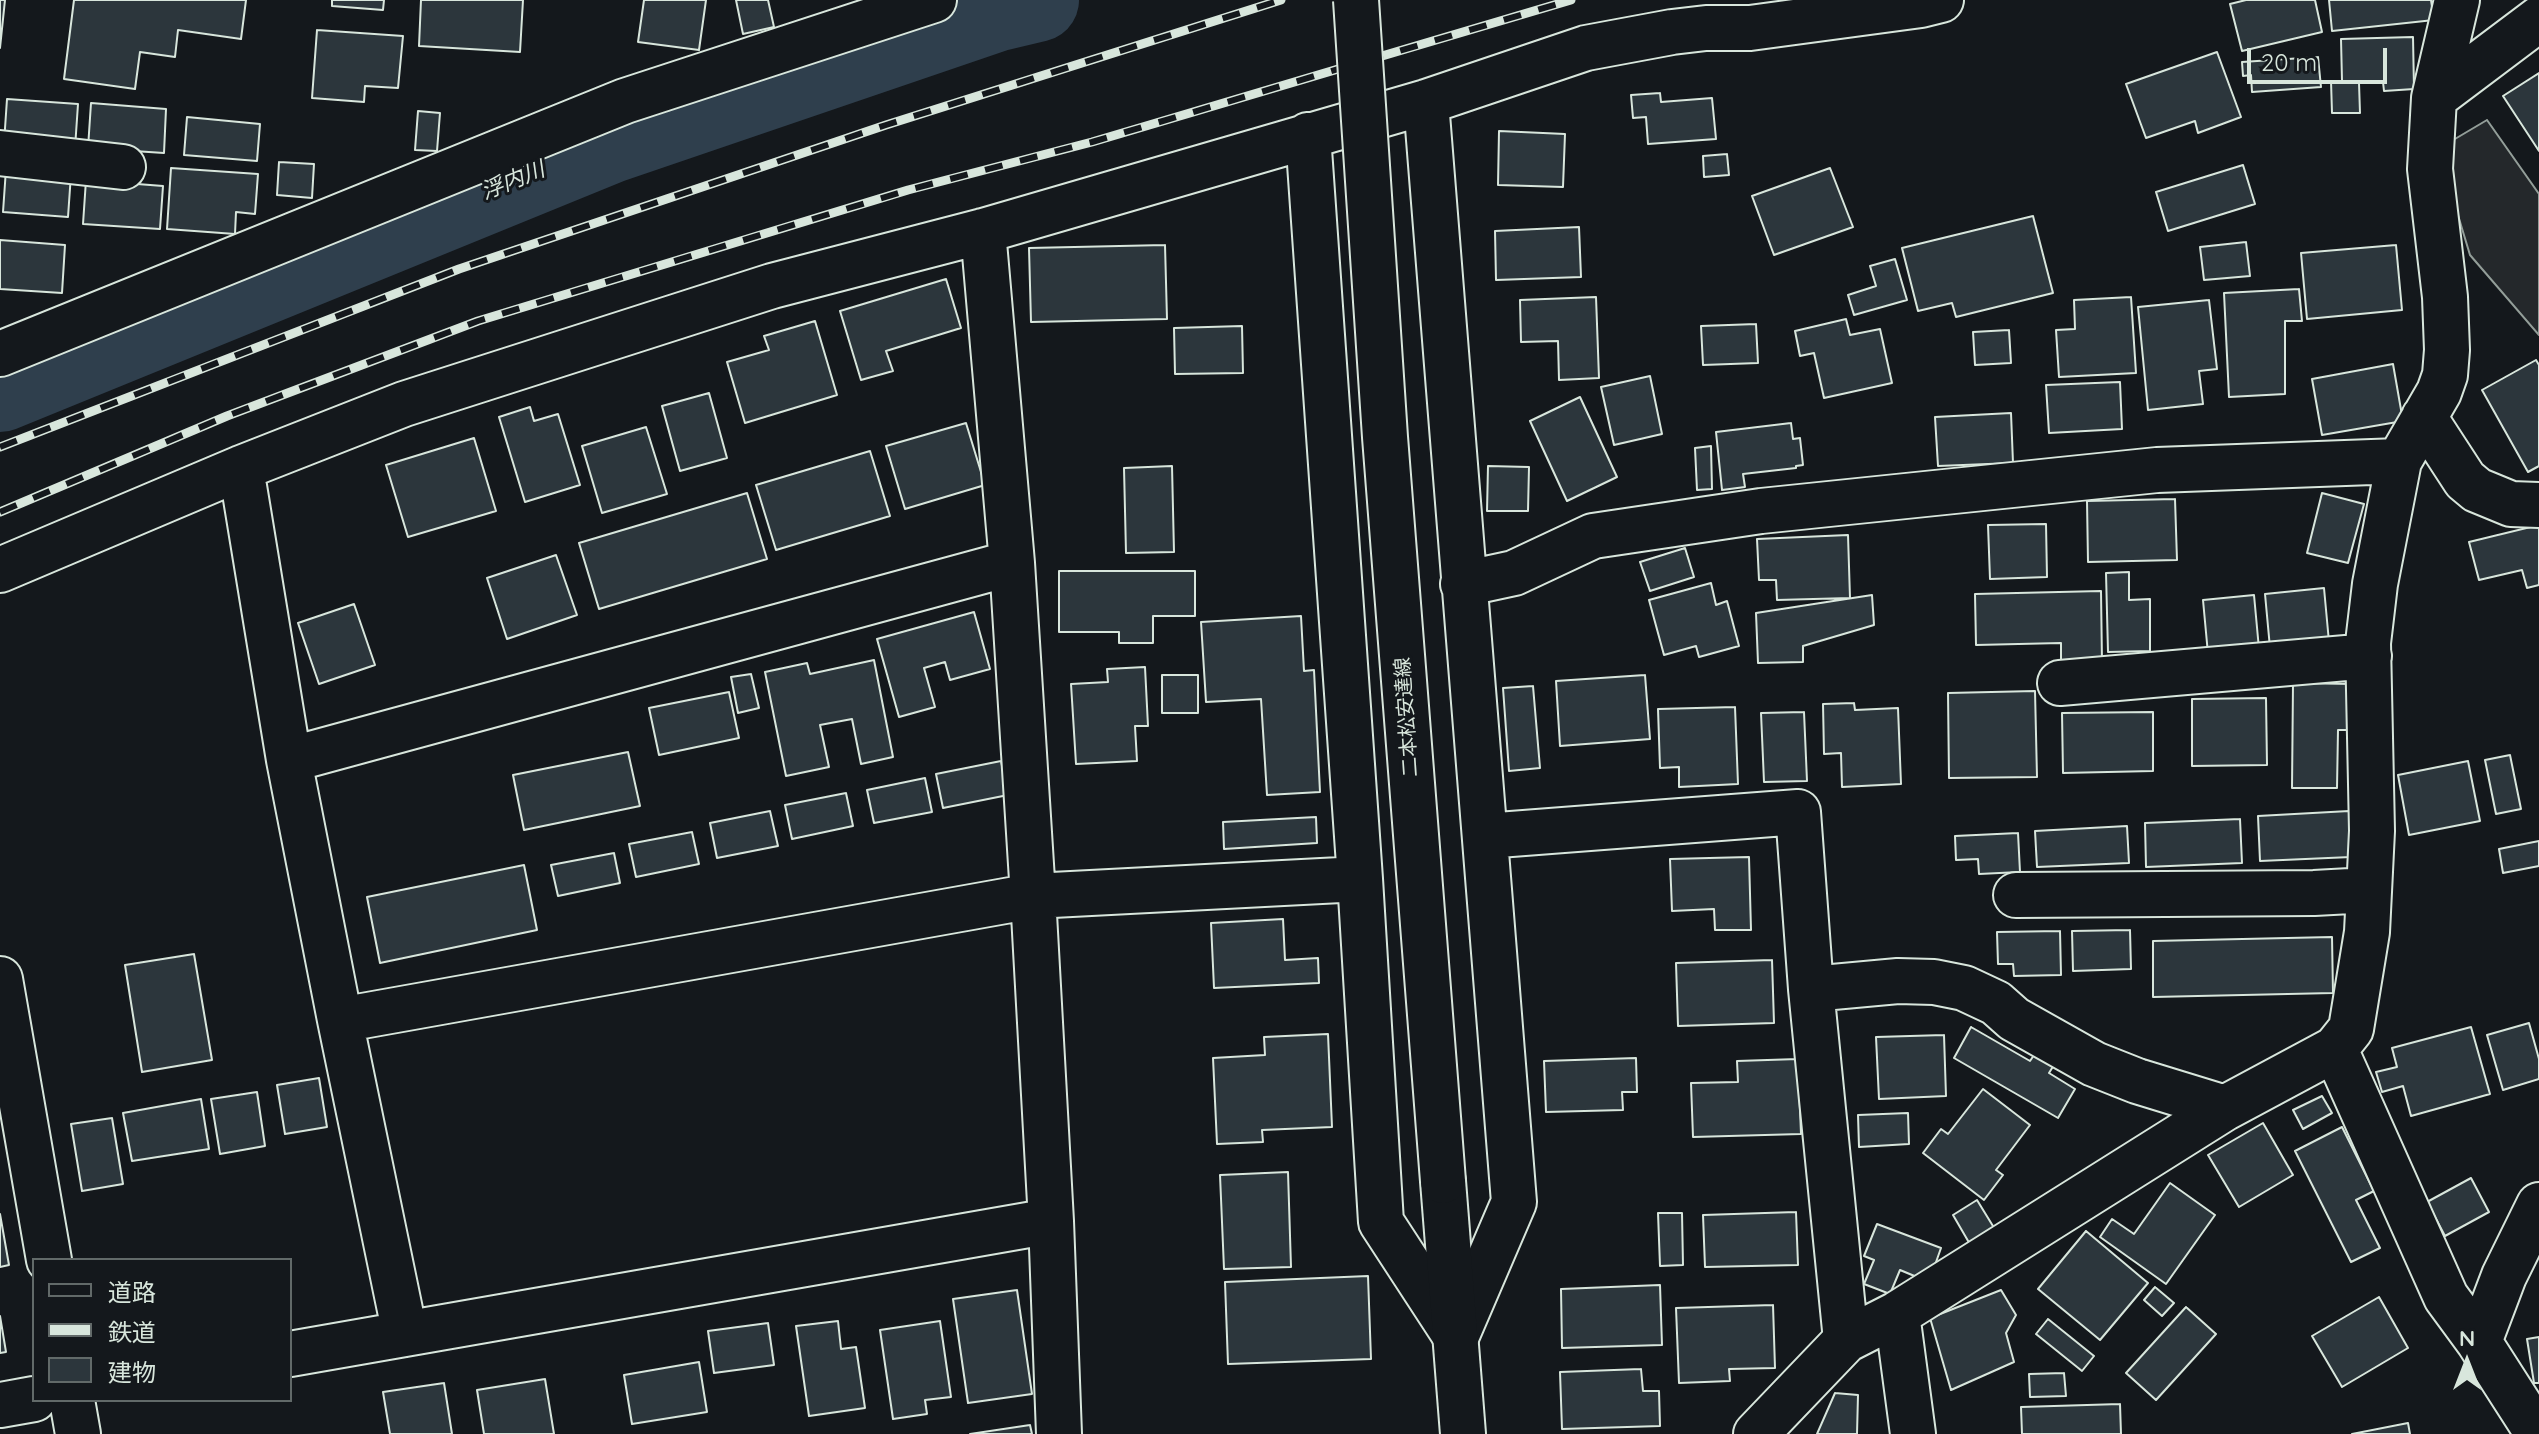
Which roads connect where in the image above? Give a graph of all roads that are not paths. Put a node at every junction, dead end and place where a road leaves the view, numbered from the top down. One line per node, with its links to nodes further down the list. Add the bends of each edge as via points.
1 (934, 0): 5 (street)
2 (1356, 0): 39 (street, 二本松安達線, bridge)
3 (1941, 0): 8 (street, via 1750,28 1672,32 1586,48)
4 (2457, 0): 7 (street)
5 (819, 18): 13 (street)
6 (2539, 19): 7 (street)
7 (2434, 98): 14 (street, via 2430,169 2447,350 2445,375)
8 (1426, 102): 9 (street); 20 (street)
9 (1308, 135): 12 (street); 25 (street)
10 (0, 153): 11 (street)
11 (123, 167)
12 (983, 231): 16 (street, via 772,286 404,404); 18 (street)
13 (0, 354)
14 (2424, 417): 15 (street); 17 (street, via 2477,490 2511,504)
15 (2399, 461): 20 (street, via 2157,470 1761,511 1593,536 1514,573); 21 (street, via 2375,584)
16 (241, 468): 19 (street); 23 (street)
17 (2539, 505)
18 (1012, 563): 23 (street); 28 (street)
19 (0, 570)
20 (1463, 584): 24 (street)
21 (2369, 656): 22 (street); 26 (street)
22 (2060, 683)
23 (289, 760): 31 (street)
24 (1485, 836): 30 (street, via 1798,812); 39 (street, via 1514,1202)
25 (1360, 879): 28 (street); 39 (street, via 1381,1222)
26 (2369, 890): 27 (street); 32 (street, via 2351,1029)
27 (2016, 895)
28 (1033, 896): 31 (street); 35 (street)
29 (0, 979): 36 (street)
30 (1811, 989): 33 (street, via 1898,981 1964,988 2094,1064); 40 (street)
31 (340, 1020): 38 (street)
32 (2335, 1049): 33 (street); 41 (street, via 2446,1297)
33 (2225, 1108): 37 (street)
34 (2539, 1205): 41 (street)
35 (1051, 1221): 38 (street); 47 (street)
36 (49, 1258)
37 (1897, 1314): 40 (street); 50 (street)
38 (405, 1334): 42 (street)
39 (1456, 1337): 48 (street, 二本松安達線)
40 (1846, 1340): 49 (street)
41 (2479, 1342): 51 (street)
42 (292, 1354)
43 (32, 1399): 45 (street)
44 (72, 1402): 46 (street)
45 (0, 1405)
46 (78, 1434)
47 (1059, 1434)
48 (1463, 1434)
49 (1756, 1434)
50 (1913, 1434)
51 (2538, 1434)

